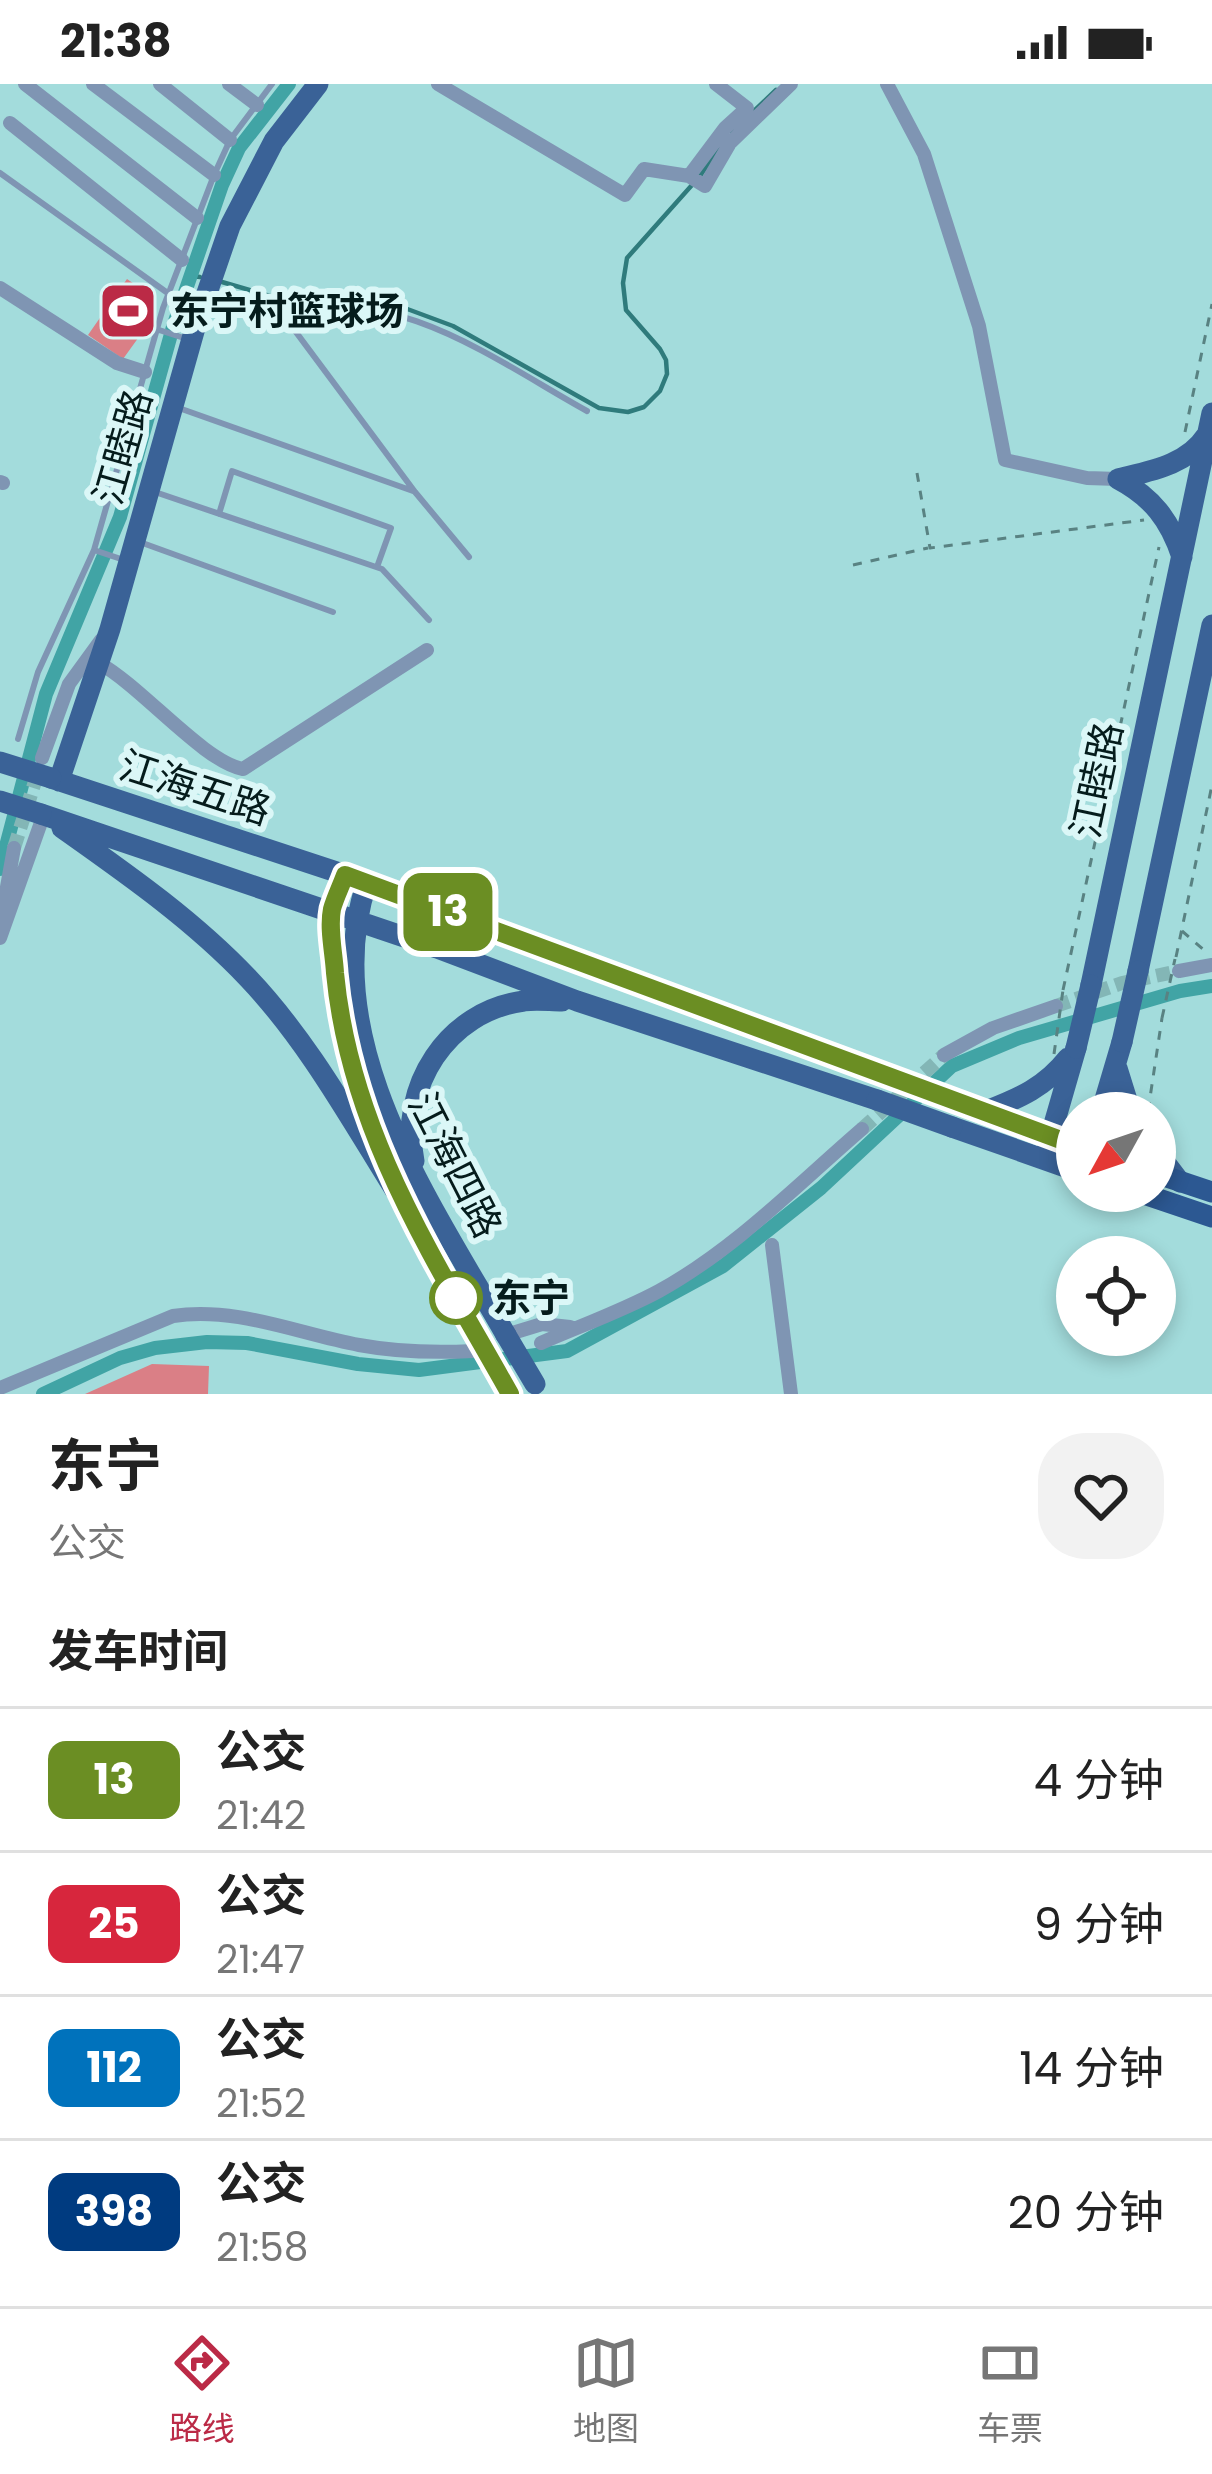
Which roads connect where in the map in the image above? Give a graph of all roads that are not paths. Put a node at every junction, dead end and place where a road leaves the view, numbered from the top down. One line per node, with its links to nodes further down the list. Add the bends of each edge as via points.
1 (25, 84): 17 (street)
2 (93, 84): 15 (street)
3 (160, 84): 13 (street)
4 (229, 84): 11 (street)
5 (272, 84): 11 (lane)
6 (318, 84): 20 (main road, 江睦路, via 245,193)
7 (437, 84): 16 (street, via 625,195 644,170)
8 (716, 84): 16 (street, via 747,108 724,128)
9 (791, 84): 16 (street, via 730,143 712,178)
10 (887, 84): 29 (street, via 924,154 979,326 1005,460)
11 (256, 106): 13 (lane)
12 (10, 122): 18 (street)
13 (230, 140): 15 (lane)
14 (0, 172): 21 (lane)
15 (214, 175): 17 (lane)
16 (694, 179)
17 (197, 218): 18 (lane)
18 (182, 260): 21 (lane)
19 (0, 288): 25 (street)
20 (208, 290): 22 (lane); 24 (main road, 江睦路)
21 (169, 293): 23 (lane)
22 (284, 316): 27 (lane, via 335,304 367,307 445,333); 31 (lane)
23 (157, 329): 24 (lane); 25 (lane)
24 (191, 341): 26 (main road, 江睦路)
25 (145, 373): 33 (lane)
26 (173, 406): 30 (main road, 江睦路); 31 (lane)
27 (586, 411)
28 (1210, 423): 29 (main road, via 1189,455); 36 (main road, 江睦路)
29 (1118, 478): 36 (main road, via 1151,498)
30 (148, 490): 32 (lane); 34 (main road, 江睦路)
31 (415, 492): 35 (lane)
32 (219, 514): 37 (lane); 37 (lane, via 232,471 391,529)
33 (94, 550): 34 (lane); 44 (lane, via 38,671)
34 (131, 550): 38 (lane); 41 (main road, 江睦路)
35 (470, 557)
36 (1182, 557): 47 (main road, 江睦路)
37 (376, 567): 39 (lane)
38 (333, 612)
39 (429, 620)
40 (1212, 625): 48 (main road, 江睦路)
41 (110, 629): 43 (main road, 江睦路); 46 (street, via 69,684)
42 (427, 650): 43 (street, via 243,769 220,763)
43 (99, 662): 46 (main road, 江睦路)
44 (18, 740)
45 (0, 762): 46 (main road, 江海五路, bridge)
46 (50, 772): 51 (main road, 江海五路)
47 (1134, 780): 48 (main road); 65 (main road, 江睦路, bridge, via 1091,985)
48 (1177, 792): 66 (main road, 江睦路, bridge)
49 (0, 801): 50 (main road, 江海五路, bridge)
50 (43, 814): 54 (main road, 江海五路); 58 (street); 80 (main road, via 145,887 249,979)
51 (258, 846): 53 (main road, 江海五路); 54 (main road)
52 (14, 848): 58 (street)
53 (356, 879): 55 (main road); 56 (main road, 江海五路); 57 (main road, 江海四路)
54 (246, 883): 55 (main road, 江海五路)
55 (331, 912): 57 (main road, 江海五路); 62 (main road, 江海四路)
56 (450, 913): 59 (main road); 70 (main road, 江海五路, bridge)
57 (354, 920): 59 (main road, 江海五路); 62 (main road, 江海四路)
58 (0, 937)
59 (437, 948): 63 (main road, 江海五路)
60 (1211, 961): 61 (street)
61 (1177, 965)
62 (348, 1000): 79 (main road, 江海四路, via 383,1108); 80 (main road, 江海四路, via 361,1097)
63 (578, 1001): 74 (main road, 江海五路, bridge); 79 (main road, via 524,1001 489,1011 433,1058 410,1115)
64 (1056, 1006): 67 (street)
65 (1065, 1051): 70 (main road, via 1051,1080); 72 (main road, 江睦路)
66 (1119, 1053): 68 (main road, 江睦路); 69 (main road)
67 (944, 1055)
68 (1107, 1092)
69 (1127, 1092)
70 (986, 1111): 72 (main road, 江海五路)
71 (862, 1129): 84 (street, via 705,1261)
72 (1052, 1136): 73 (main road, 江海五路); 74 (main road, 江睦路)
73 (1056, 1138)
74 (1044, 1159): 75 (main road, 江海五路)
75 (1056, 1164)
76 (1176, 1177): 78 (main road)
77 (1176, 1181): 78 (highway)
78 (1180, 1182): 82 (highway)
79 (419, 1185): 85 (main road, 江海四路)
80 (395, 1190): 86 (main road, 江海四路)
81 (1176, 1198): 82 (highway)
82 (1208, 1203)
83 (772, 1244): 92 (street)
84 (575, 1328): 85 (street, via 542,1324); 87 (street)
85 (506, 1334): 90 (main road, 江海四路, bridge)
86 (475, 1340): 88 (street); 88 (street); 91 (main road, 江海四路, bridge)
87 (541, 1343)
88 (443, 1353): 89 (street, via 189,1314)
89 (0, 1388)
90 (538, 1389)
91 (508, 1392)
92 (791, 1394)

